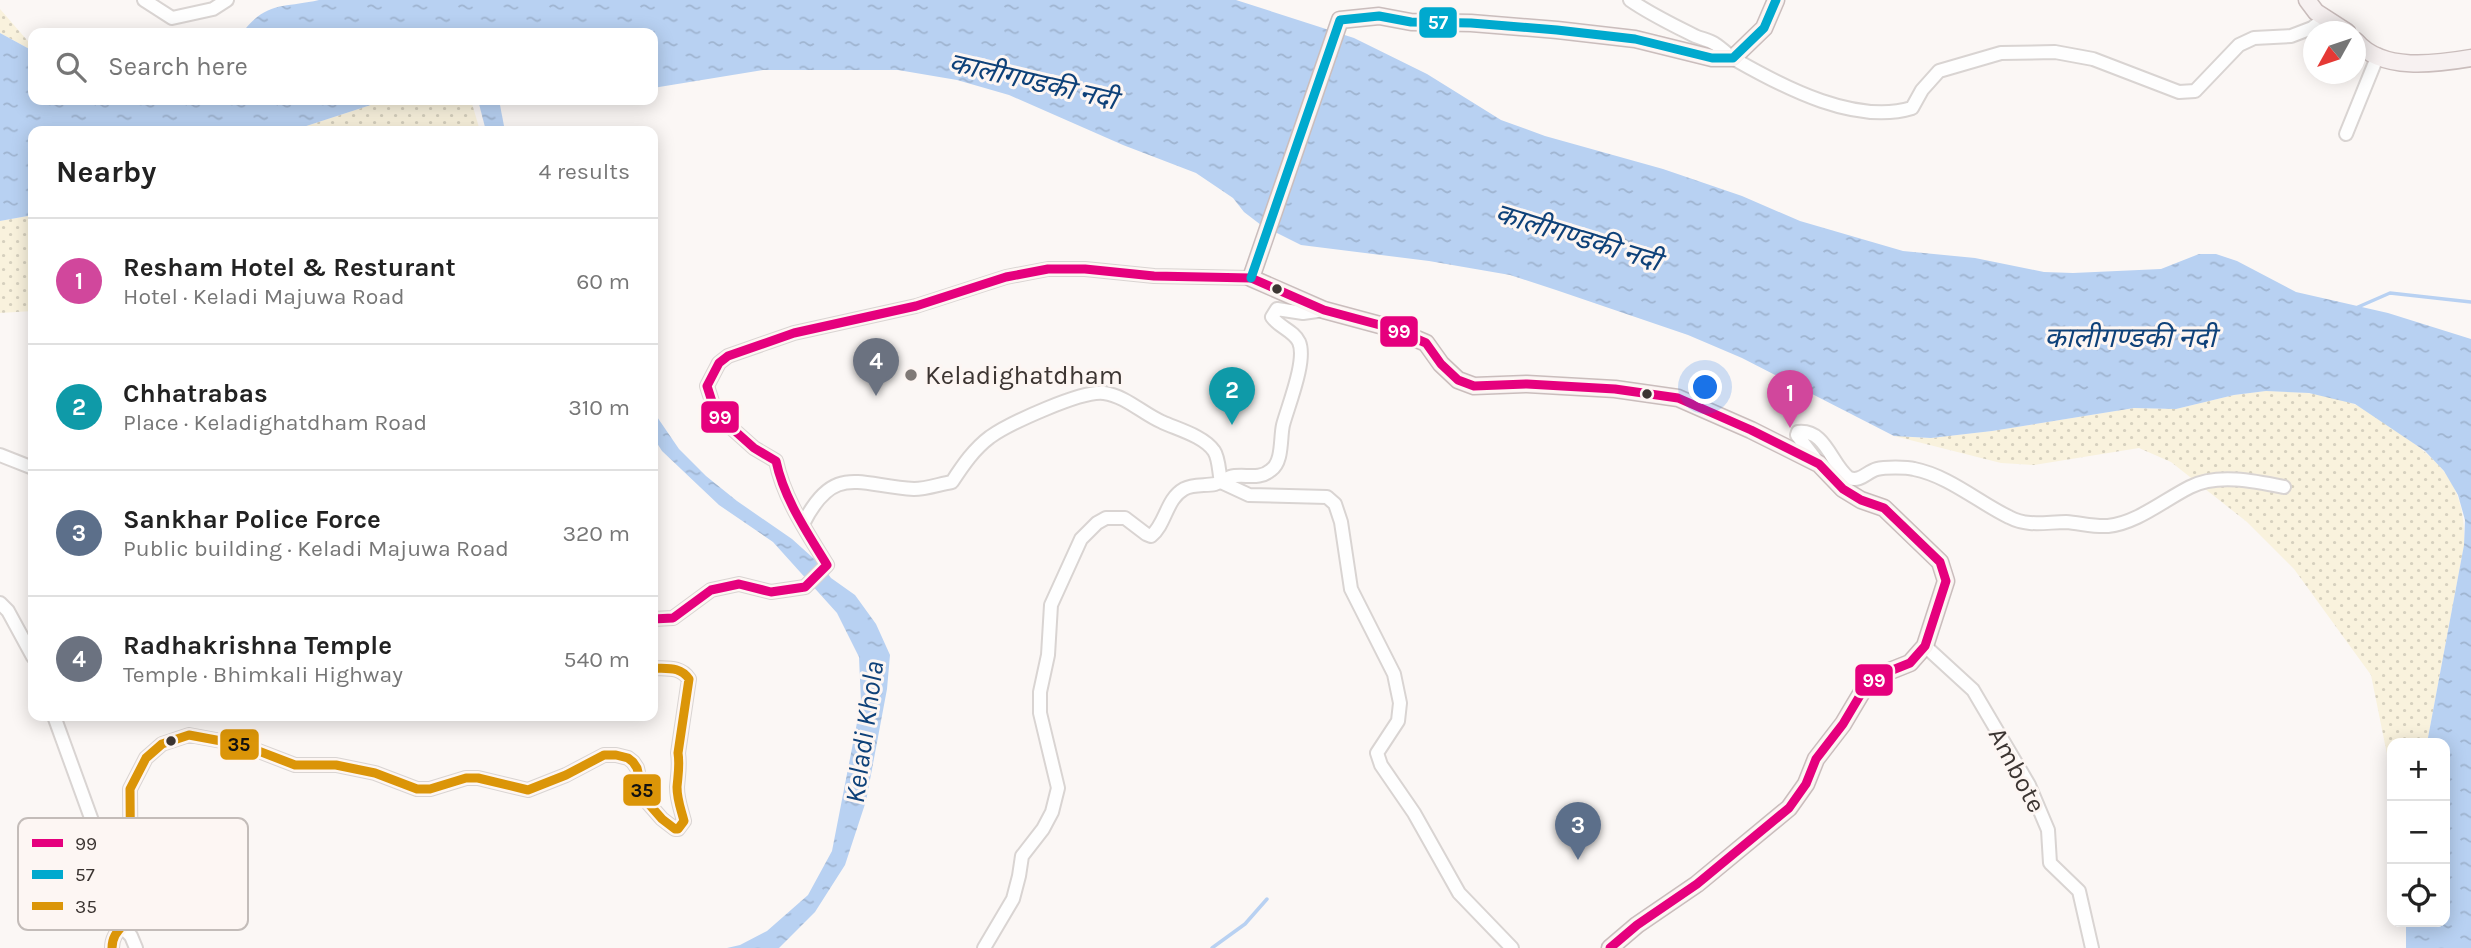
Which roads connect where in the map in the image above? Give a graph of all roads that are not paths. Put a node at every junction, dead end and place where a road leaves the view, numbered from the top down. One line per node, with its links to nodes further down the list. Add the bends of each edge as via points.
1 (144, 0): 2 (street, via 172,19 213,9)
2 (227, 0)
3 (1630, 0): 10 (street, via 1714,43)
4 (1776, 0): 10 (main road, via 1764,28)
5 (2307, 0): 6 (main road)
6 (2325, 18): 7 (main road); 10 (street, via 2291,36 2254,38 2239,45 2195,92 2179,92 2093,59 2055,52 2001,53 1939,71 1912,108 1862,112 1814,97)
7 (2330, 21)
8 (2366, 49): 9 (main road)
9 (2378, 55): 11 (main road, via 2409,63); 12 (street)
10 (1733, 58): 13 (main road, via 1712,58 1635,38 1380,16 1340,20)
11 (2471, 58)
12 (2346, 134)
13 (1251, 278): 14 (main road); 20 (street, via 1048,269 1006,277 916,306 794,333 728,356 707,386 716,414 776,461 780,480)
14 (1324, 310): 16 (main road, via 1426,342 1458,380 1474,386 1615,389 1678,398); 18 (street, via 1273,312 1275,321 1300,343 1295,388 1276,466 1251,478 1231,477)
15 (0, 455): 17 (street)
16 (1819, 464): 19 (street, via 1798,432 1824,444 1849,478 1860,479 1879,468 1917,469 2008,517 2041,524 2110,526 2207,481 2255,481); 23 (main road, via 1843,489 1884,508 1940,562 1946,581)
17 (28, 466)
18 (1221, 482): 20 (street, via 1214,450 1103,393 1064,400 1011,425 972,453 952,482 917,489 838,482 822,494); 33 (street, via 1185,488 1151,536 1125,518 1115,517 1097,523 1081,539 1051,605 1040,692 1040,713 1058,788 1043,829 1021,856 1013,899); 34 (street, via 1249,495 1317,495 1335,504 1351,589 1394,674 1401,703 1398,721 1377,753 1381,765 1459,893)
19 (2284, 487)
20 (803, 524): 22 (street, via 826,566 805,587 771,592 739,584 711,590 673,618)
21 (0, 603): 24 (street)
22 (658, 619)
23 (1925, 646): 35 (main road, via 1910,663 1865,687 1789,808 1698,884); 36 (street, Ambote, via 1973,690 2029,785 2048,830 2050,863 2079,891)
24 (28, 648)
25 (658, 668): 28 (street, via 677,669 689,680 678,753 678,805 684,821 678,829 648,803 633,762 616,755 604,755 528,790 478,778 417,789 375,773 335,765 295,765 243,745 189,734 162,744 146,758 130,789)
26 (56, 721): 27 (street)
27 (91, 818)
28 (129, 818)
29 (118, 930): 31 (street)
30 (125, 930): 32 (street)
31 (112, 948)
32 (136, 948)
33 (984, 948)
34 (1512, 948)
35 (1610, 948)
36 (2092, 948)

